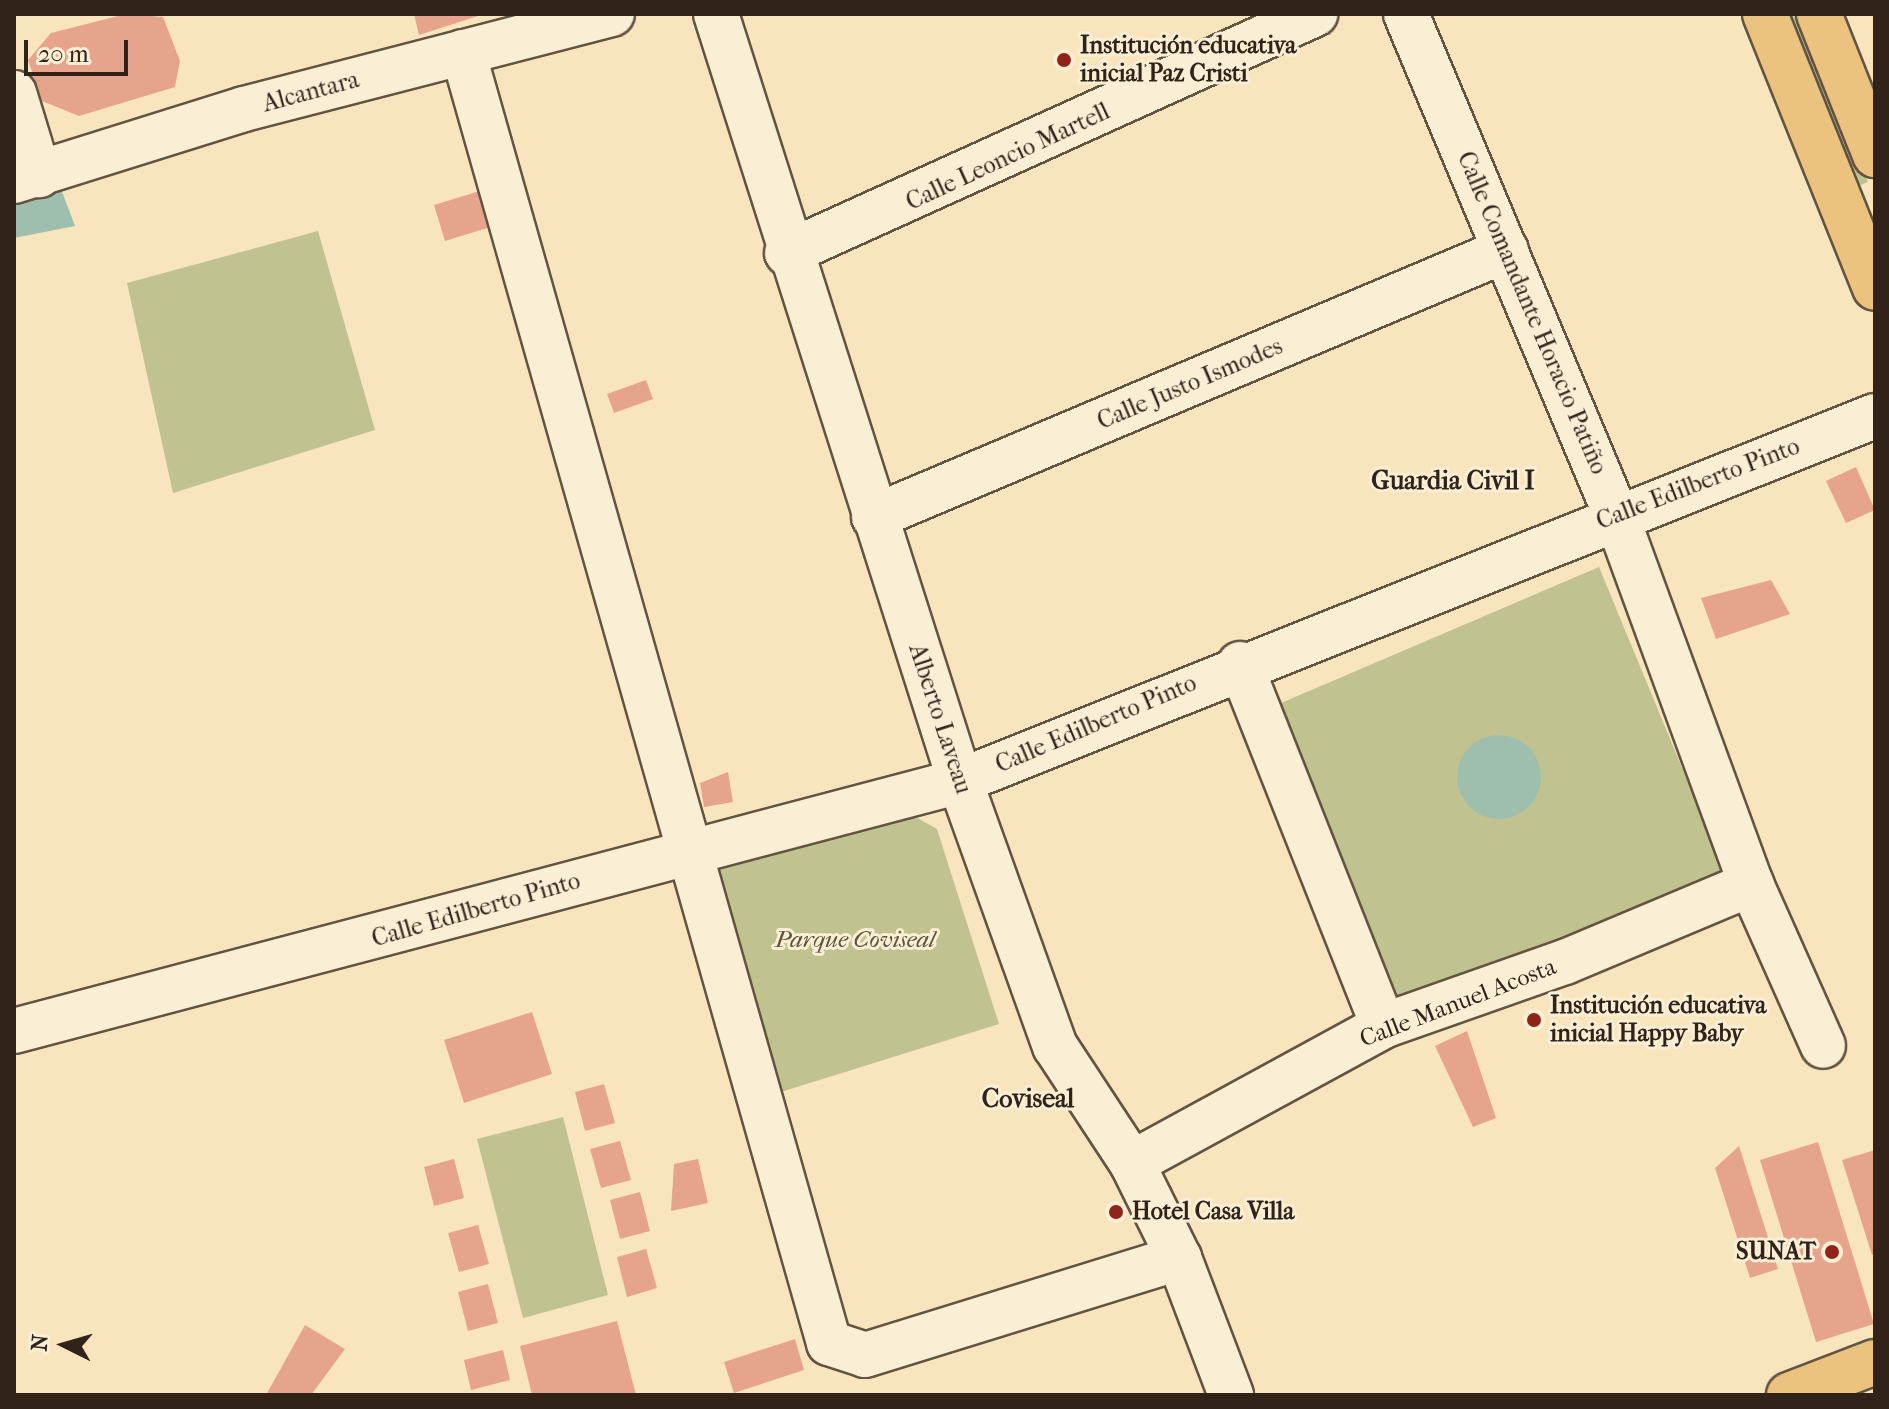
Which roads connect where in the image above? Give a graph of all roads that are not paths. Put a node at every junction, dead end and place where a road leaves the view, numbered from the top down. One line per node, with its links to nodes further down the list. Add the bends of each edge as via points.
1 (612, 14): 7 (street, Alcantara)
2 (716, 14): 13 (street, Alberto Laveau)
3 (1315, 14): 13 (street, Calle Leoncio Martell)
4 (1406, 14): 12 (street, Calle Comandante Horacio Patiño)
5 (1765, 14): 11 (main road)
6 (1819, 14): 9 (main road)
7 (463, 52): 10 (street, Alcantara, via 244,109); 20 (street)
8 (14, 93): 10 (street)
9 (1875, 155)
10 (26, 178)
11 (1863, 220): 14 (main road)
12 (1506, 250): 16 (street, Calle Comandante Horacio Patiño); 17 (street, Calle Justo Ismodes)
13 (787, 253): 17 (street, Alberto Laveau)
14 (1875, 288)
15 (1875, 416): 16 (street, Calle Edilberto Pinto)
16 (1616, 515): 18 (street, Calle Edilberto Pinto); 21 (street, Calle Comandante Horacio Patiño)
17 (874, 517): 19 (street, Alberto Laveau)
18 (1240, 664): 19 (street, Calle Edilberto Pinto); 22 (street)
19 (960, 781): 20 (street, Calle Edilberto Pinto); 25 (street, Alberto Laveau, via 1055,1046)
20 (689, 851): 23 (street, Calle Edilberto Pinto); 26 (street, via 829,1343 865,1355)
21 (1751, 884): 22 (street, Calle Manuel Acosta, via 1565,962); 24 (street, Calle Comandante Horacio Patiño)
22 (1383, 1026): 25 (street, Calle Manuel Acosta)
23 (14, 1031)
24 (1823, 1046)
25 (1132, 1163): 26 (street, Alberto Laveau)
26 (1179, 1258): 28 (street, Alberto Laveau)
27 (1875, 1362): 29 (main road)
28 (1231, 1395)
29 (1789, 1395)

